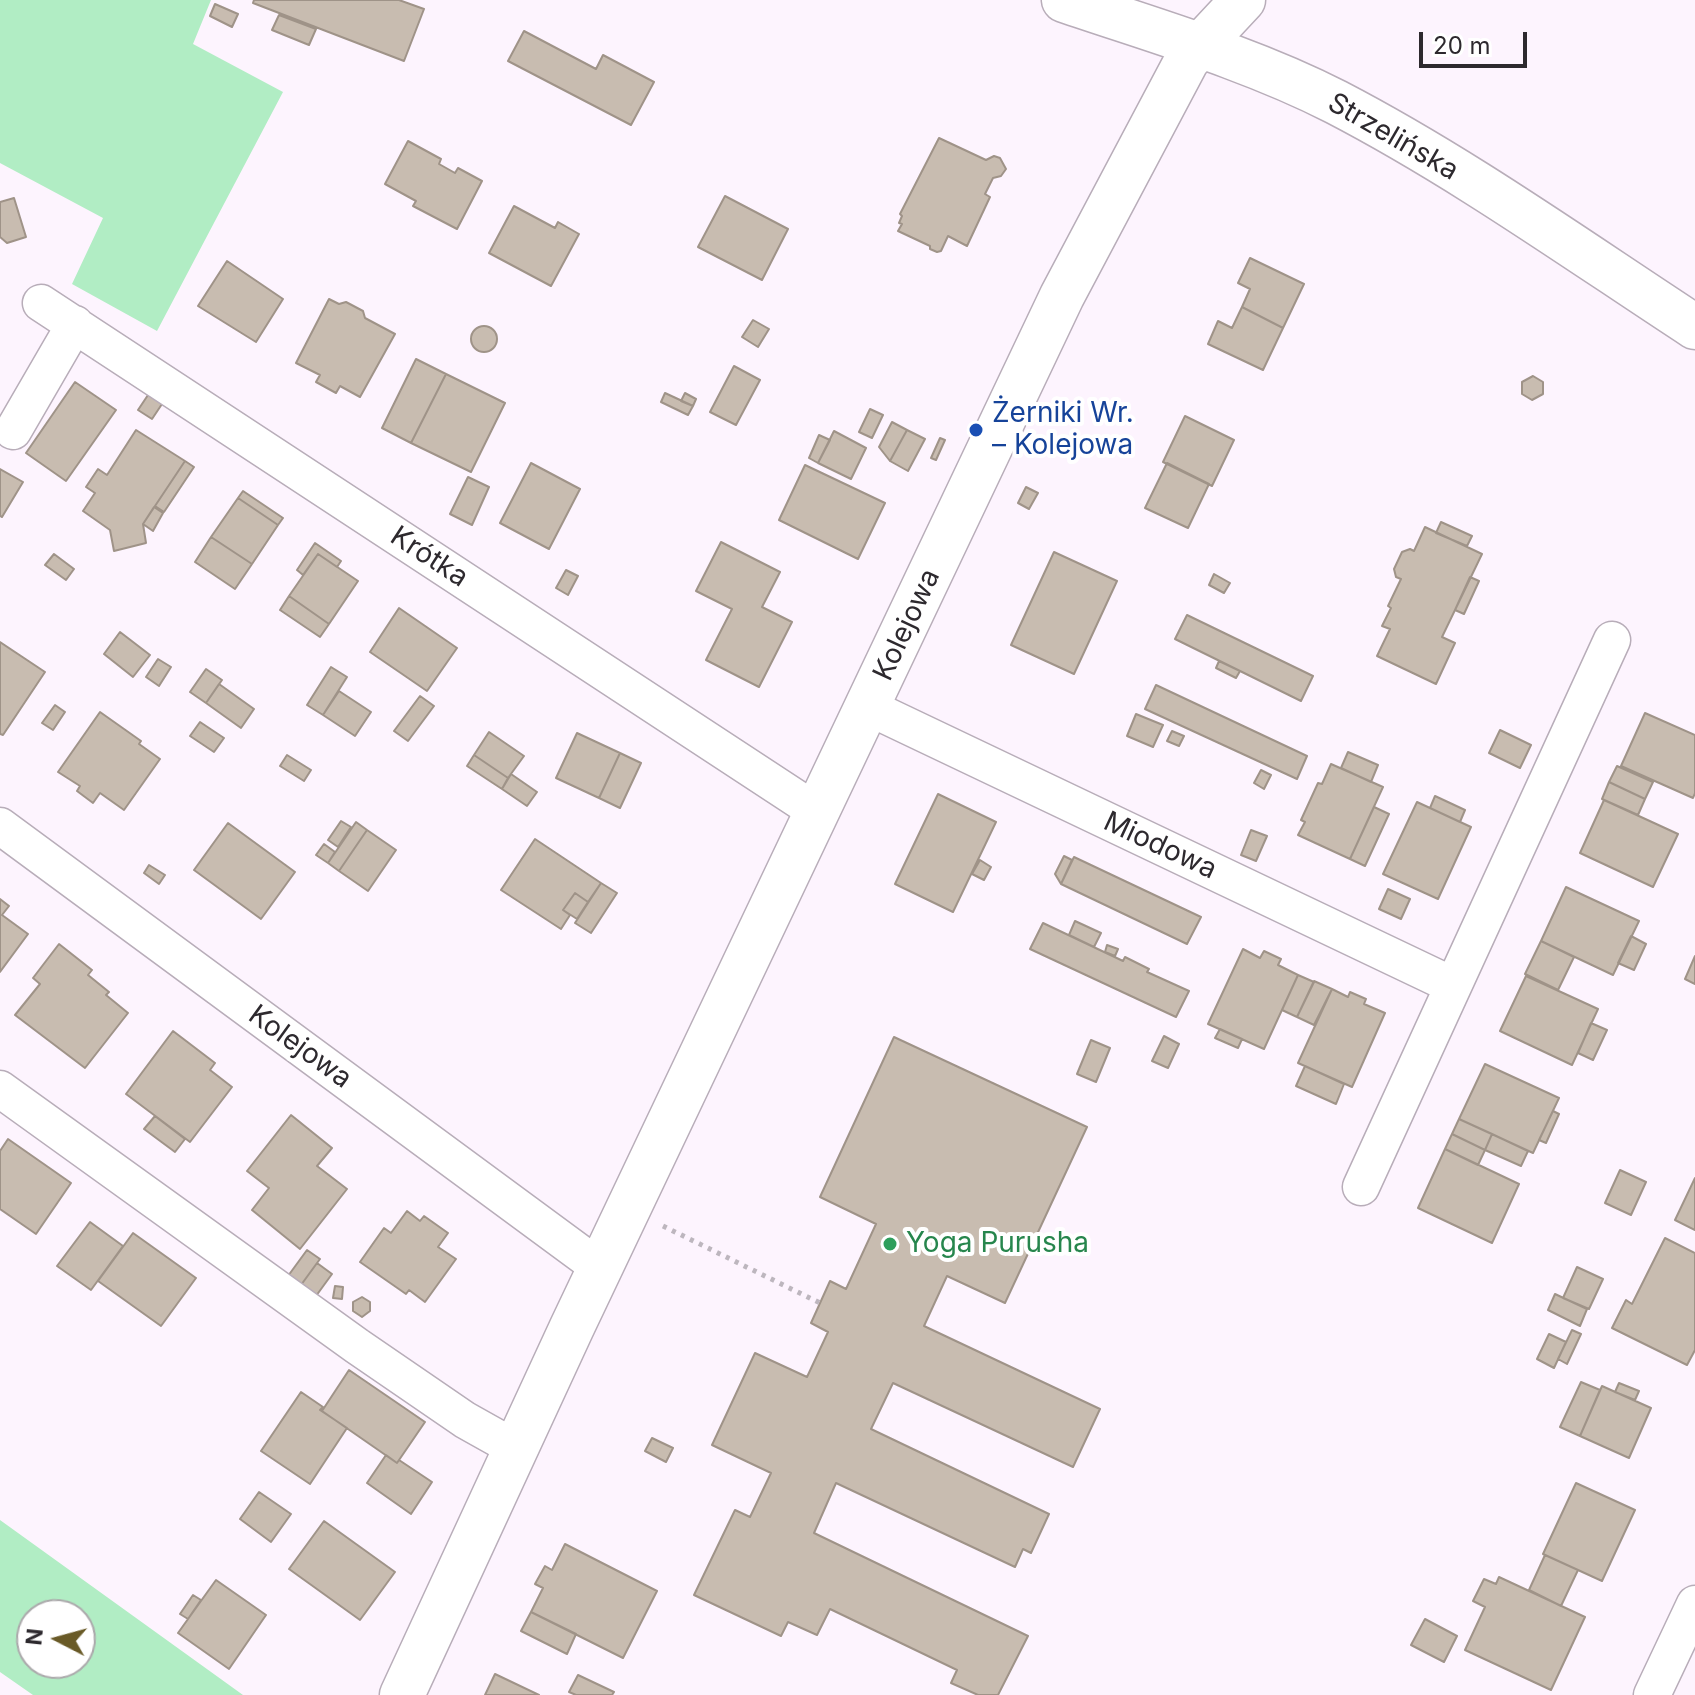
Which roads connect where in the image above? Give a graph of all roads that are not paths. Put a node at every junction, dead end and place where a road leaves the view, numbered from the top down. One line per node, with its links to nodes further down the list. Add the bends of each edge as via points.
1 (1064, 0): 3 (street, Strzelińska)
2 (1243, 0): 3 (street, Kolejowa)
3 (1198, 46): 6 (street, Strzelińska, via 1308,89 1429,155); 9 (street, Kolejowa, via 1055,309)
4 (41, 303): 5 (street, Krótka)
5 (75, 324): 7 (street); 10 (street, Krótka)
6 (1695, 327)
7 (13, 431)
8 (1612, 640): 12 (street)
9 (868, 707): 10 (street, Kolejowa); 12 (street, Miodowa)
10 (817, 812): 15 (street, Kolejowa)
11 (0, 826): 15 (street, Kolejowa)
12 (1452, 985): 14 (street)
13 (0, 1089): 16 (street, via 357,1346)
14 (1361, 1187)
15 (600, 1268): 16 (street, Kolejowa)
16 (515, 1448): 18 (street, Kolejowa)
17 (1695, 1604): 19 (street)
18 (402, 1695)
19 (1652, 1695)

